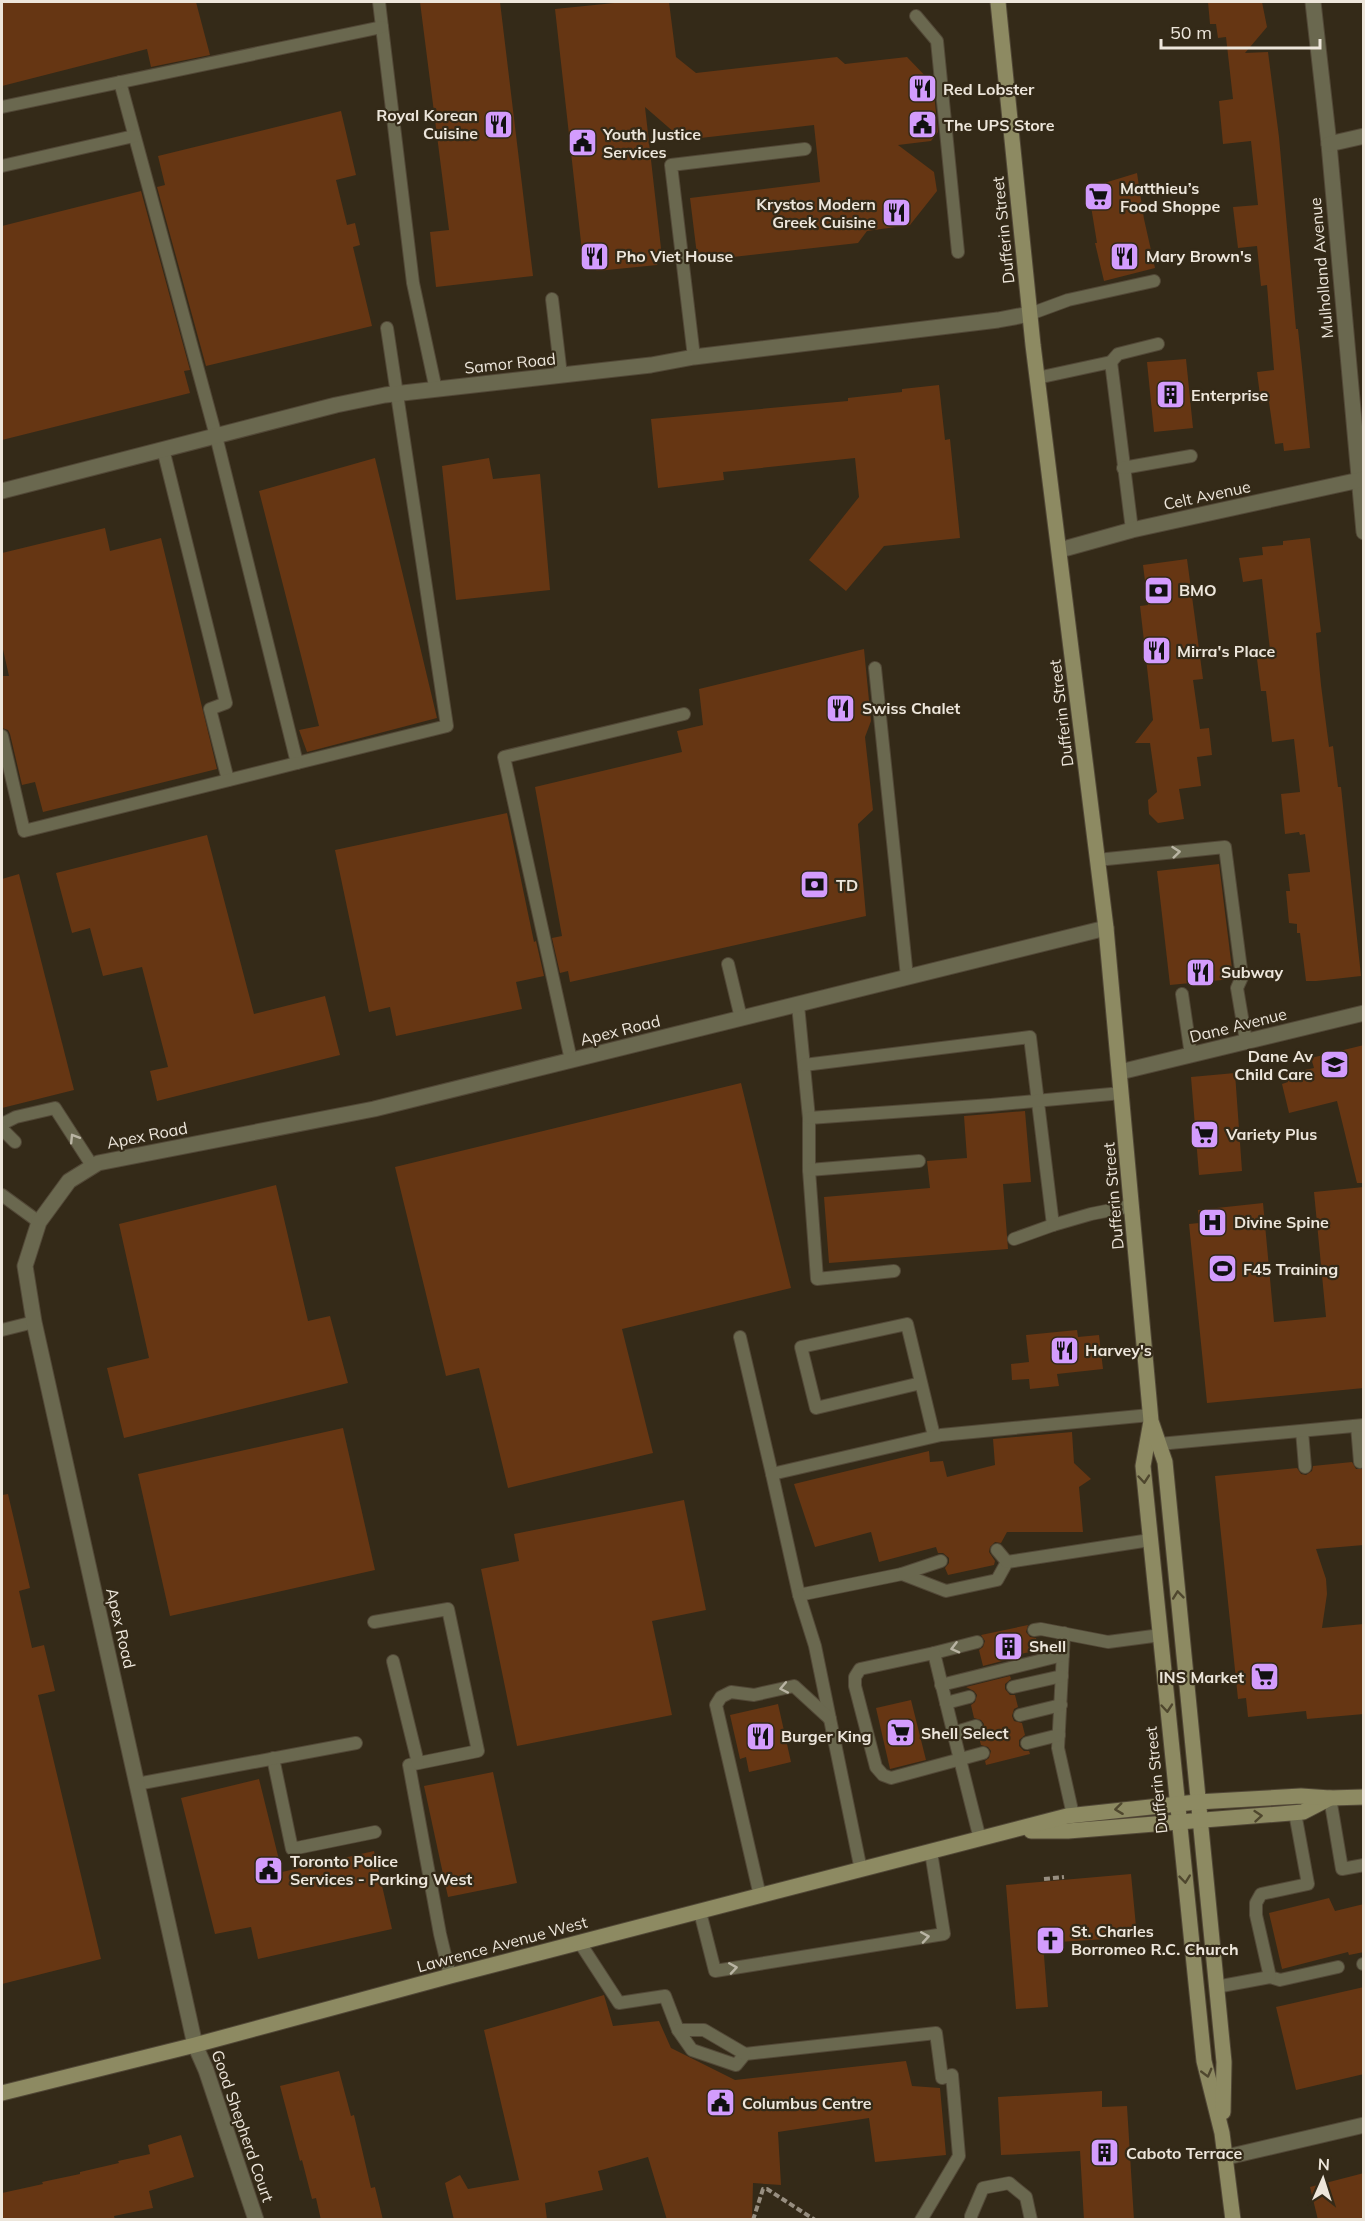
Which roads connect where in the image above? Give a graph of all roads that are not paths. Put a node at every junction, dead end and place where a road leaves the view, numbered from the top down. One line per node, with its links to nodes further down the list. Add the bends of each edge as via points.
1 (378, 2): 5 (lane)
2 (1313, 2): 10 (street, Mulholland Avenue)
3 (996, 4): 16 (main road, Dufferin Street)
4 (916, 16): 13 (lane, via 937,41)
5 (382, 27): 6 (lane); 23 (lane, via 413,283)
6 (120, 82): 7 (lane); 8 (lane)
7 (2, 107)
8 (134, 136): 12 (lane); 25 (lane)
9 (1364, 136): 10 (street)
10 (1329, 144): 29 (street, Mulholland Avenue)
11 (805, 149): 19 (lane, via 671,165)
12 (2, 166)
13 (958, 252)
14 (1154, 281): 16 (lane, via 1068,300)
15 (552, 299): 21 (lane)
16 (1030, 314): 19 (street, Samor Road); 22 (main road, Dufferin Street)
17 (387, 328): 24 (lane)
18 (1158, 345): 20 (lane, via 1118,354)
19 (694, 357): 21 (street, Samor Road)
20 (1111, 362): 22 (lane); 28 (lane)
21 (561, 375): 23 (street, Samor Road)
22 (1038, 378): 33 (main road, Dufferin Street)
23 (436, 390): 24 (street, Samor Road)
24 (397, 394): 25 (street, Samor Road, via 336,405); 37 (lane, via 447,726)
25 (216, 436): 26 (street, Samor Road); 37 (lane)
26 (163, 449): 30 (street, Samor Road); 38 (lane, via 226,703 210,709)
27 (1191, 456): 28 (lane)
28 (1123, 468): 31 (lane)
29 (1361, 479): 31 (street, Celt Avenue); 32 (street, Mulholland Avenue)
30 (2, 491)
31 (1132, 530): 33 (street, Celt Avenue)
32 (1364, 532)
33 (1060, 550): 39 (main road, Dufferin Street)
34 (875, 668): 42 (lane)
35 (684, 714): 49 (lane, via 504,757)
36 (2, 736): 38 (lane, via 24,831)
37 (297, 763): 38 (lane)
38 (228, 780)
39 (1097, 860): 40 (main road, Dufferin Street); 47 (lane, one-way to 47, via 1225,847 1242,977 1237,988)
40 (1106, 928): 42 (street, Apex Road); 51 (main road, Dufferin Street)
41 (728, 964): 46 (lane)
42 (907, 977): 44 (street, Apex Road)
43 (1182, 994): 48 (lane)
44 (798, 1005): 46 (street, Apex Road); 50 (lane)
45 (1364, 1013): 47 (street, Dane Avenue)
46 (741, 1018): 49 (street, Apex Road)
47 (1246, 1041): 48 (street, Dane Avenue)
48 (1191, 1055): 51 (street, Dane Avenue)
49 (571, 1060): 59 (street, Apex Road, via 374,1109)
50 (804, 1065): 53 (lane, via 1030,1037); 54 (lane)
51 (1120, 1072): 52 (main road, Dufferin Street)
52 (1122, 1093): 53 (lane); 62 (main road, Dufferin Street)
53 (1038, 1101): 54 (lane); 64 (lane)
54 (809, 1118): 60 (lane)
55 (2, 1124): 59 (lane, one-way to 55, via 56,1108)
56 (2, 1129): 57 (lane)
57 (15, 1142)
58 (919, 1161): 60 (lane)
59 (93, 1167): 63 (street, Apex Road, via 69,1181)
60 (809, 1170): 66 (lane, via 817,1279)
61 (2, 1195): 63 (lane)
62 (1131, 1206): 64 (lane); 71 (main road, Dufferin Street)
63 (39, 1222): 67 (street, Apex Road, via 25,1266)
64 (1053, 1225): 65 (lane)
65 (1014, 1239)
66 (894, 1271)
67 (34, 1322): 68 (lane); 110 (street, Apex Road)
68 (2, 1330)
69 (740, 1337): 78 (lane)
70 (921, 1383): 70 (lane, via 907,1324 801,1347 816,1408); 74 (lane)
71 (1151, 1418): 74 (lane); 75 (main road, Dufferin Street); 79 (main road, Dufferin Street, one-way to 79, via 1143,1466)
72 (1360, 1425): 73 (lane); 76 (lane)
73 (1302, 1431): 75 (lane); 77 (lane)
74 (934, 1436): 78 (lane)
75 (1159, 1444): 113 (main road, Dufferin Street, one-way to 75, via 1165,1462)
76 (1360, 1461)
77 (1305, 1467)
78 (772, 1474): 84 (lane)
79 (1150, 1540): 82 (lane); 88 (main road, Dufferin Street)
80 (997, 1550): 82 (lane)
81 (941, 1561): 83 (lane)
82 (1007, 1562): 83 (lane, via 997,1580 946,1591)
83 (902, 1574): 84 (lane)
84 (800, 1595): 100 (lane)
85 (374, 1622): 109 (lane, via 448,1609 478,1751)
86 (1034, 1630): 87 (lane)
87 (1064, 1633): 88 (lane, via 1108,1642); 91 (lane)
88 (1161, 1635): 114 (main road, Dufferin Street, one-way to 114)
89 (977, 1642): 90 (lane, one-way to 90)
90 (934, 1653): 94 (lane); 108 (lane, via 860,1669 855,1686 876,1767 883,1774 891,1778)
91 (1063, 1655): 93 (lane); 94 (lane)
92 (393, 1661): 109 (lane)
93 (1062, 1676): 95 (lane); 98 (lane)
94 (941, 1685): 97 (lane)
95 (1013, 1687)
96 (969, 1697): 97 (lane)
97 (946, 1703): 102 (lane)
98 (1061, 1705): 99 (lane); 103 (lane)
99 (1020, 1715)
100 (830, 1719): 124 (lane); 125 (lane, one-way to 125, via 794,1686 754,1695 731,1692 722,1696 716,1706)
101 (976, 1726): 102 (lane)
102 (953, 1733): 108 (lane)
103 (1059, 1735): 105 (lane); 116 (lane, via 1058,1748)
104 (356, 1743): 107 (lane)
105 (1027, 1743)
106 (983, 1753): 108 (lane)
107 (273, 1758): 110 (lane); 120 (lane, via 292,1849)
108 (960, 1760): 121 (lane)
109 (417, 1763): 129 (lane, via 409,1765)
110 (137, 1784): 133 (street, Apex Road)
111 (1364, 1797): 112 (main road, Lawrence Avenue West)
112 (1330, 1798): 113 (main road, Lawrence Avenue West); 115 (main road, Lawrence Avenue West); 123 (lane, via 1342,1869)
113 (1197, 1802): 114 (main road, Lawrence Avenue West); 117 (main road, Dufferin Street)
114 (1177, 1803): 116 (main road, Lawrence Avenue West, one-way to 116); 118 (main road, Dufferin Street)
115 (1295, 1813): 117 (main road, Lawrence Avenue West, one-way to 115); 130 (lane, via 1308,1884 1261,1894 1256,1903)
116 (1073, 1815): 119 (main road, Lawrence Avenue West)
117 (1199, 1820): 118 (main road, Lawrence Avenue West); 131 (main road, Dufferin Street)
118 (1178, 1821): 119 (main road, Lawrence Avenue West, via 1068,1831); 137 (main road, Dufferin Street, one-way to 137, via 1204,2061)
119 (1012, 1831): 121 (main road, Lawrence Avenue West)
120 (375, 1832)
121 (980, 1839): 122 (main road, Lawrence Avenue West)
122 (931, 1852): 124 (main road, Lawrence Avenue West); 126 (lane, one-way to 122, via 715,1971 944,1934)
123 (1364, 1865)
124 (861, 1870): 125 (main road, Lawrence Avenue West)
125 (760, 1896): 126 (main road, Lawrence Avenue West)
126 (700, 1912): 127 (main road, Lawrence Avenue West)
127 (580, 1943): 129 (main road, Lawrence Avenue West); 132 (lane, via 619,2003 665,1996)
128 (1338, 1967): 130 (lane, via 1280,1980)
129 (450, 1976): 133 (main road, Lawrence Avenue West)
130 (1270, 1977): 131 (lane)
131 (1216, 1987): 137 (main road, Dufferin Street, via 1224,2062)
132 (678, 2030): 134 (lane, via 704,2030); 134 (lane, via 692,2050 736,2065)
133 (195, 2045): 135 (main road, Lawrence Avenue West); 139 (street, Good Shepherd Court)
134 (745, 2054): 140 (lane, via 936,2033 942,2078 952,2075 959,2156)
135 (2, 2093)
136 (1364, 2126): 138 (street)
137 (1222, 2133): 138 (main road, Dufferin Street)
138 (1227, 2157): 143 (main road, Dufferin Street)
139 (256, 2220)
140 (921, 2220)
141 (971, 2220): 142 (lane, via 983,2188 1010,2183 1026,2197)
142 (1031, 2220)
143 (1233, 2220)

